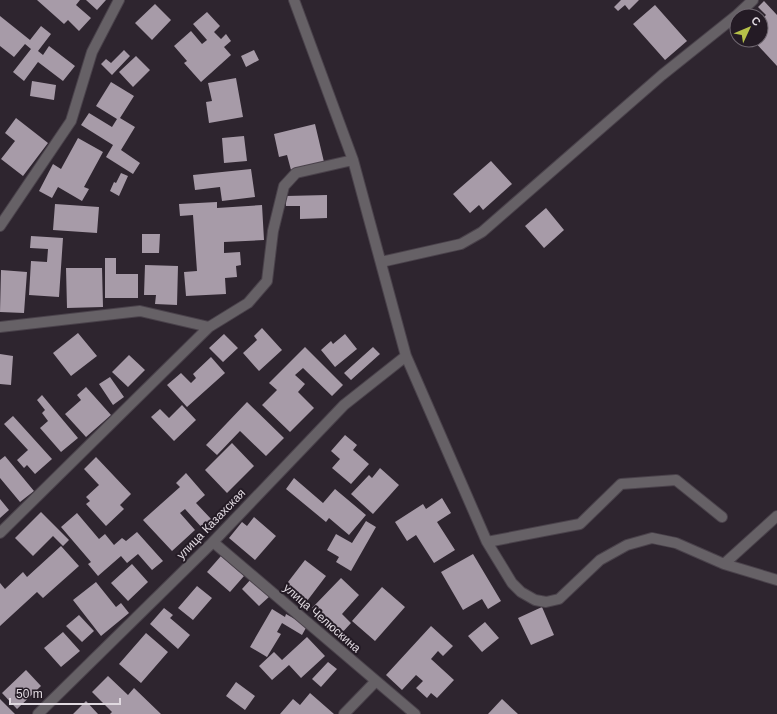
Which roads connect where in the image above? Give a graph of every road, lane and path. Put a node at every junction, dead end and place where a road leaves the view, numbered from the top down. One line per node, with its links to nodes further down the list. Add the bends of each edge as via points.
1 (119, 0): 5 (street, via 92,52 70,121)
2 (294, 0): 4 (street)
3 (753, 0): 6 (street, via 662,75 482,232 461,244)
4 (353, 160): 6 (street); 8 (street, via 296,173 284,186 273,231 268,281 248,303)
5 (0, 226)
6 (381, 262): 9 (street)
7 (0, 327): 8 (street, via 140,311)
8 (209, 327): 12 (street)
9 (406, 356): 13 (street, улица Казахская, via 344,406); 14 (street)
10 (777, 516): 15 (street)
11 (722, 517): 14 (street, via 676,480 621,484 580,524)
12 (0, 533)
13 (214, 542): 17 (street, улица Челюскина); 18 (street, улица Казахская)
14 (486, 542): 15 (street, via 512,583 535,600 546,602 560,599 600,560 627,545 652,538 676,543)
15 (724, 564): 16 (street)
16 (777, 580)
17 (376, 681): 19 (street); 20 (street, улица Челюскина)
18 (38, 714)
19 (344, 714)
20 (415, 714)

